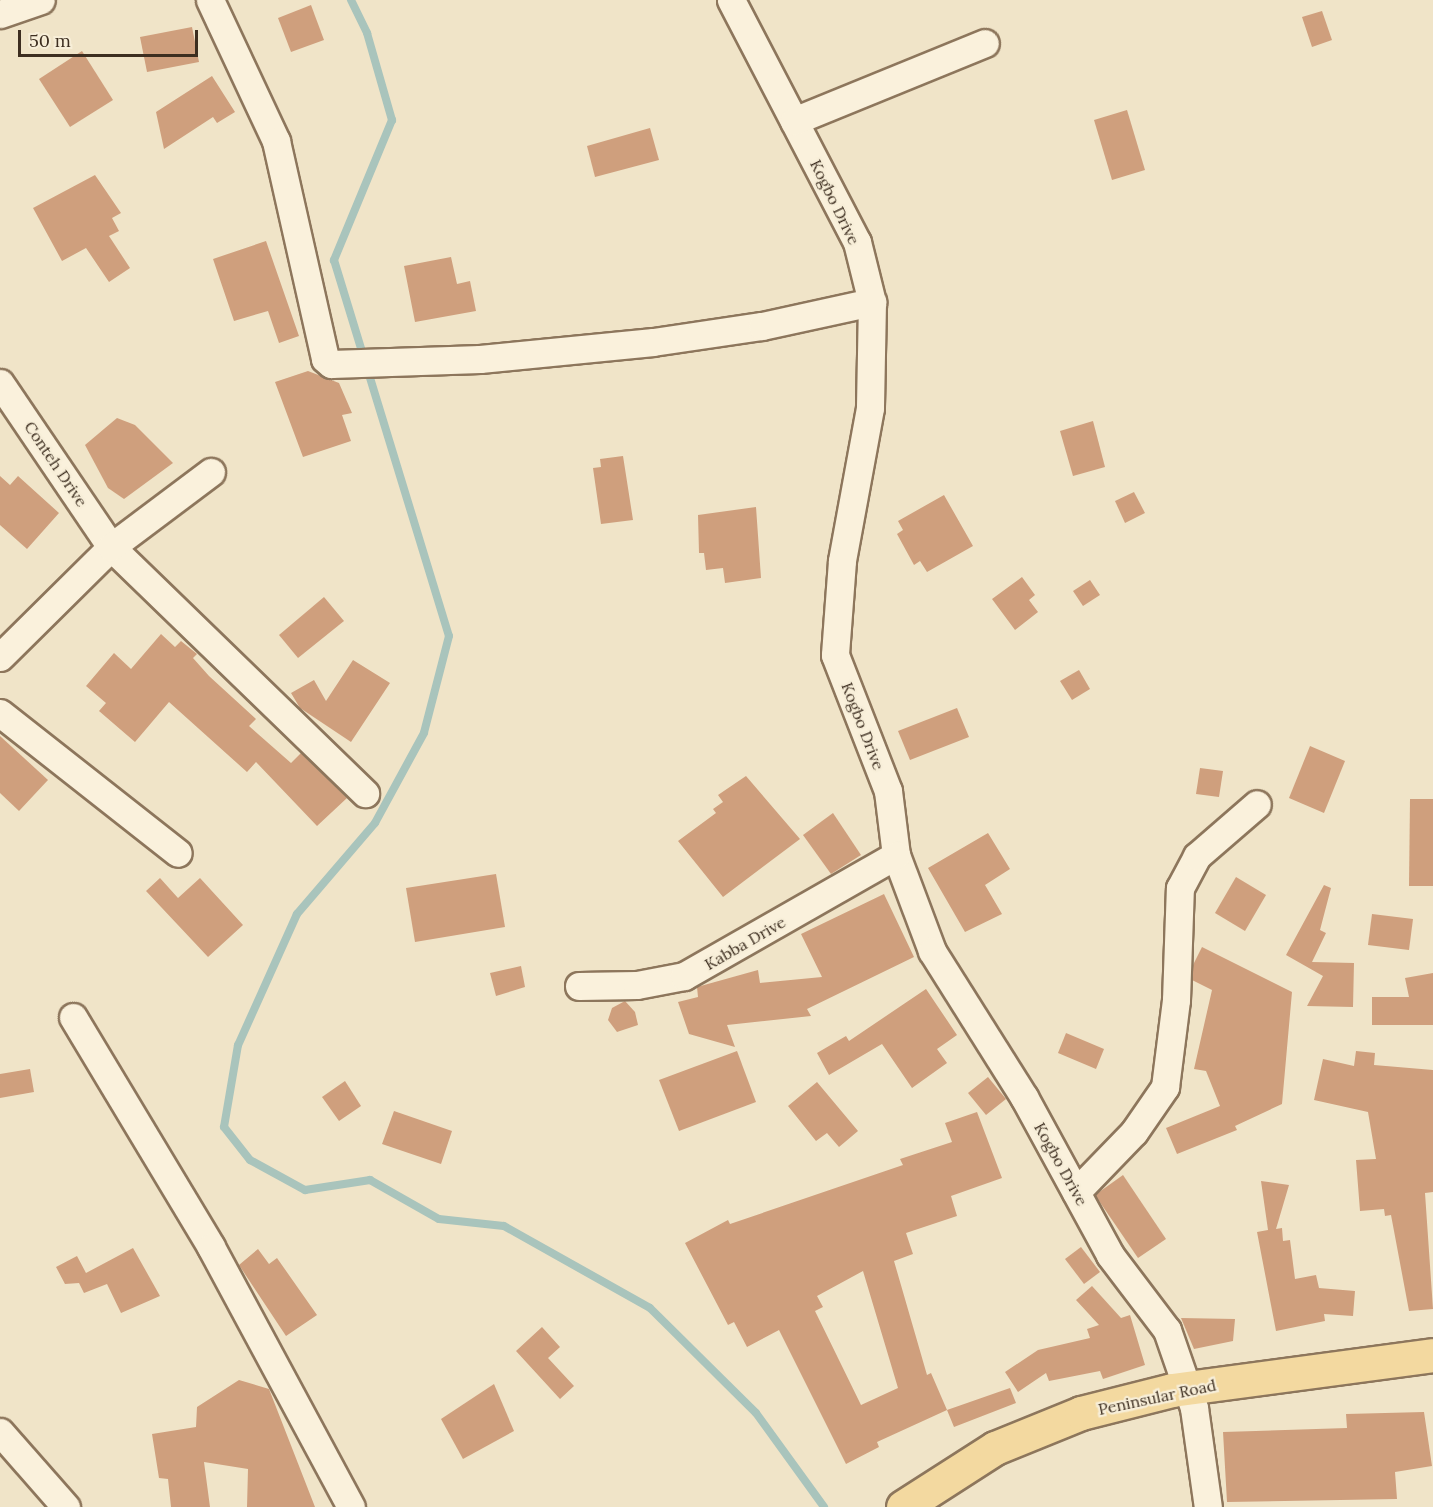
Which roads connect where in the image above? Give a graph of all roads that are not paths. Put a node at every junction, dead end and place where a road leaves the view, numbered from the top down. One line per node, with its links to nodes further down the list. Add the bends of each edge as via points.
1 (41, 0): 4 (street)
2 (210, 0): 7 (street, via 276,141 325,359 344,364 480,359 653,342 762,326)
3 (731, 0): 6 (street, Kogbo Drive)
4 (0, 14)
5 (985, 43): 6 (street)
6 (794, 121): 7 (street, Kogbo Drive, via 857,242)
7 (872, 302): 16 (street, Kogbo Drive, via 871,397 842,561 835,655 888,791)
8 (0, 383): 10 (street, Conteh Drive)
9 (211, 472): 10 (street)
10 (111, 547): 11 (street); 13 (street, Conteh Drive)
11 (0, 657)
12 (0, 713): 15 (street)
13 (365, 793)
14 (1257, 804): 19 (street, via 1203,849 1180,888 1176,1000 1165,1087 1156,1106)
15 (178, 853)
16 (896, 855): 17 (street, Kabba Drive, via 694,971 637,985); 19 (street, Kogbo Drive, via 932,951 1024,1097)
17 (579, 986)
18 (73, 1017): 25 (street, via 211,1247)
19 (1076, 1191): 22 (street, Kogbo Drive, via 1121,1272 1167,1330)
20 (1433, 1355): 22 (main road, Peninsular Road)
21 (1433, 1377): 22 (main road, Peninsular Road)
22 (1191, 1398): 26 (main road, Peninsular Road, via 1081,1413 995,1448); 27 (main road, Peninsular Road, via 1017,1459); 28 (street, Kogbo Drive)
23 (0, 1432): 24 (street)
24 (66, 1507)
25 (351, 1507)
26 (903, 1507)
27 (945, 1507)
28 (1208, 1507)

